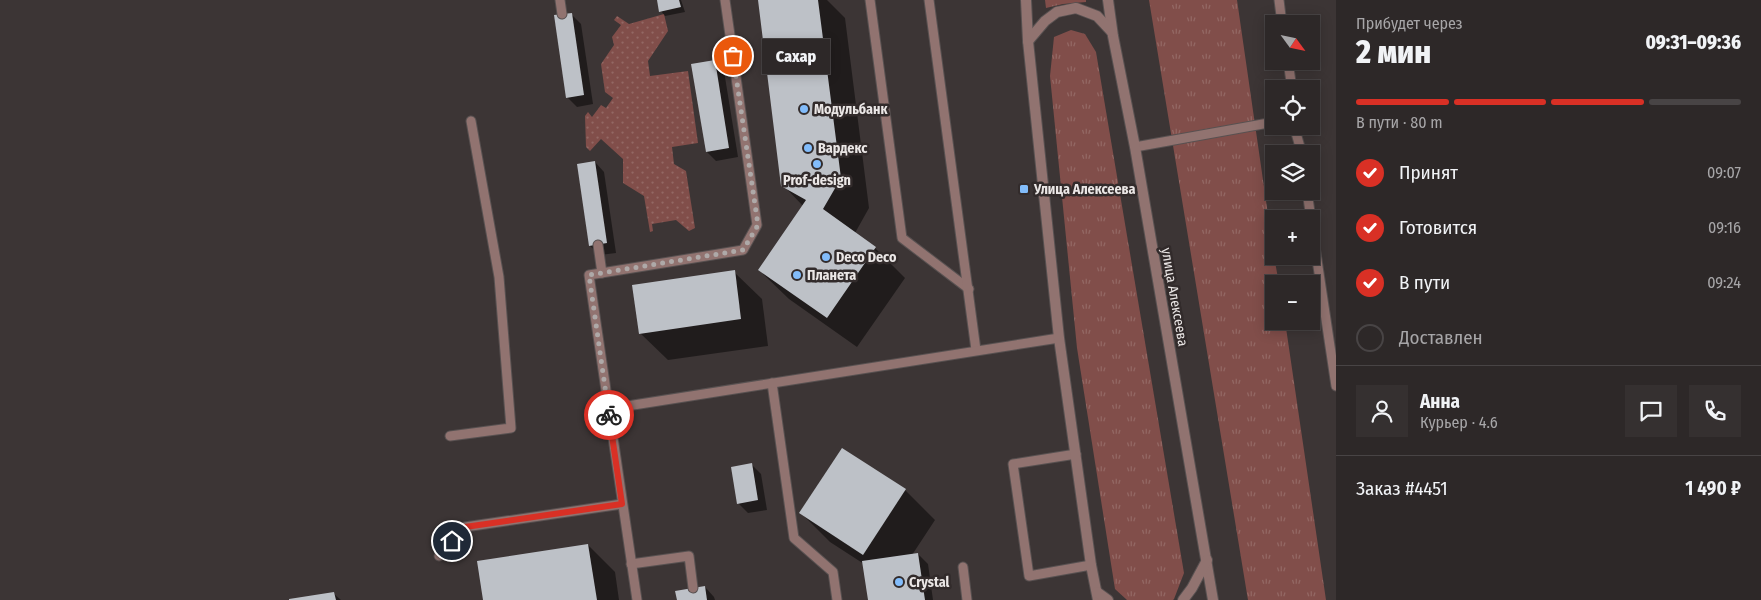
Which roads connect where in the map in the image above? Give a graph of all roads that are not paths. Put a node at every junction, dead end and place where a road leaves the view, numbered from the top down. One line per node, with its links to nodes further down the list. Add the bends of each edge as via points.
1 (560, 0): 8 (lane)
2 (725, 0): 17 (lane, via 758,225 743,250)
3 (870, 0): 18 (lane, via 902,238)
4 (929, 0): 18 (lane)
5 (1026, 0): 11 (street)
6 (1108, 0): 10 (street, улица Алексеева)
7 (1278, 0): 9 (lane)
8 (562, 14)
9 (1280, 15)
10 (1112, 32): 11 (street, via 1097,16 1076,8 1057,12); 14 (street, улица Алексеева)
11 (1028, 41): 19 (street)
12 (470, 121): 24 (lane, via 499,277 511,428)
13 (1265, 124): 14 (lane)
14 (1135, 147): 28 (street, улица Алексеева)
15 (598, 245): 17 (lane)
16 (1318, 265): 22 (lane)
17 (602, 273): 23 (lane, via 589,275)
18 (969, 290): 20 (lane)
19 (1060, 338): 20 (lane); 25 (street)
20 (976, 350): 21 (lane)
21 (772, 383): 23 (lane); 35 (lane, via 794,538 834,572)
22 (1336, 386)
23 (608, 409): 26 (lane)
24 (450, 436)
25 (1076, 454): 30 (street); 30 (lane, via 1013,464 1014,474 1029,576)
26 (622, 504): 27 (lane, via 465,527); 29 (lane)
27 (438, 556)
28 (1207, 560): 38 (street); 39 (street, улица Алексеева)
29 (631, 564): 32 (lane, via 689,556); 34 (lane)
30 (1091, 565): 33 (street)
31 (963, 567): 36 (lane)
32 (693, 588)
33 (1097, 596): 37 (street)
34 (637, 600)
35 (837, 600)
36 (968, 600)
37 (1108, 600)
38 (1183, 600)
39 (1213, 600)

